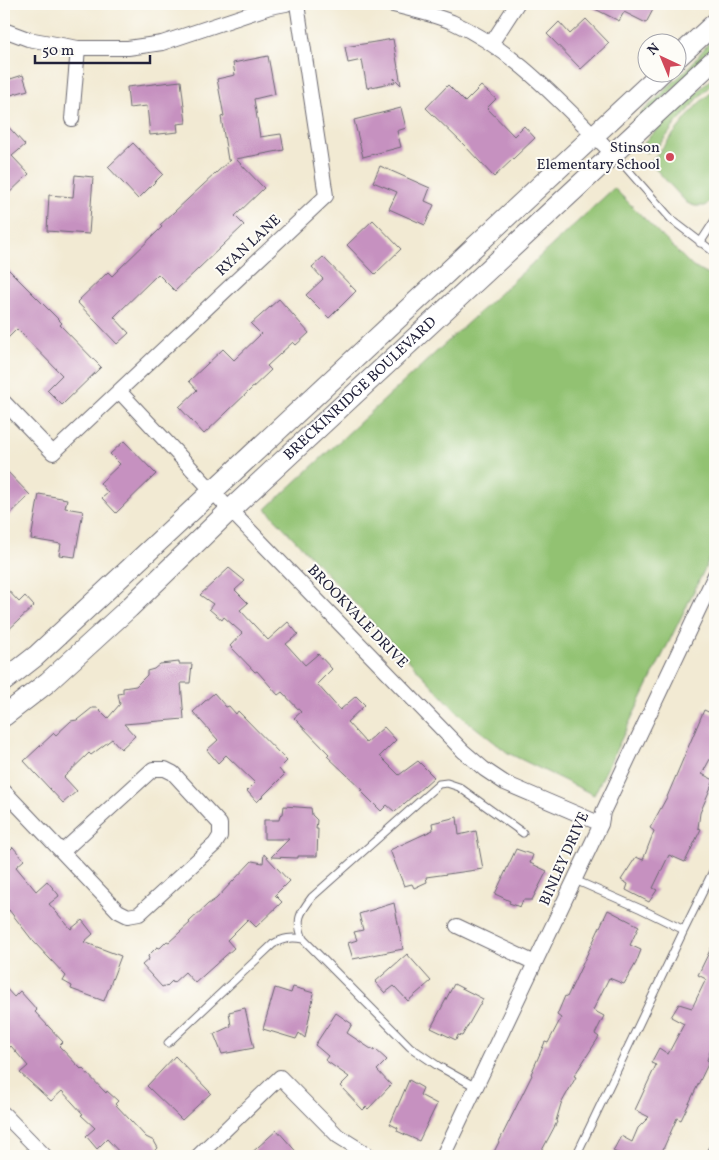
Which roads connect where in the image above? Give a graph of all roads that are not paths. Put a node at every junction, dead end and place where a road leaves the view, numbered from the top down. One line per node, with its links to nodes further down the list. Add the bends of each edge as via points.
1 (286, 4): 8 (street, via 162,43 128,48)
2 (297, 4): 18 (street, RYAN LANE, via 326,196)
3 (390, 4): 7 (street, via 451,22)
4 (517, 4): 7 (street)
5 (715, 23): 9 (street)
6 (4, 30): 8 (street, via 28,39)
7 (491, 44): 13 (street, via 526,69)
8 (78, 48): 12 (street)
9 (686, 50)
10 (715, 59): 14 (street, BRECKINRIDGE BOULEVARD)
11 (651, 82): 13 (street, BRECKINRIDGE BOULEVARD)
12 (72, 119)
13 (594, 136): 14 (street); 20 (street, BRECKINRIDGE BOULEVARD)
14 (614, 154): 16 (lane, via 672,220); 21 (street, BRECKINRIDGE BOULEVARD)
15 (715, 220): 16 (lane)
16 (700, 243): 17 (lane)
17 (715, 253)
18 (119, 392): 19 (street, RYAN LANE, via 53,453); 20 (street, BROOKVALE DRIVE)
19 (4, 402)
20 (213, 491): 21 (street, BROOKVALE DRIVE); 23 (street, BRECKINRIDGE BOULEVARD, via 36,656)
21 (230, 510): 24 (street, BRECKINRIDGE BOULEVARD, via 48,682); 26 (street, BROOKVALE DRIVE, via 484,770 505,783)
22 (715, 575): 26 (street, BINLEY DRIVE, via 603,812)
23 (4, 681)
24 (4, 716)
25 (4, 791): 28 (street)
26 (601, 824): 30 (street, BINLEY DRIVE)
27 (523, 833): 33 (lane, via 459,787 439,784 312,897 301,912 298,925)
28 (62, 852): 28 (street, via 118,911 128,916 139,914 215,844 220,836 220,824 173,773 153,769)
29 (715, 868): 32 (lane)
30 (575, 880): 32 (lane); 34 (street, BINLEY DRIVE)
31 (457, 926): 34 (street)
32 (684, 930): 43 (lane)
33 (303, 938): 35 (lane, via 284,938 273,944); 36 (lane, via 410,1047)
34 (535, 963): 36 (street, BINLEY DRIVE)
35 (168, 1043)
36 (476, 1087): 42 (street, BINLEY DRIVE)
37 (4, 1116): 40 (street)
38 (715, 1150): 44 (street)
39 (203, 1155): 41 (street, via 280,1077 338,1136)
40 (45, 1156)
41 (370, 1156)
42 (443, 1156)
43 (576, 1156)
44 (712, 1156)

